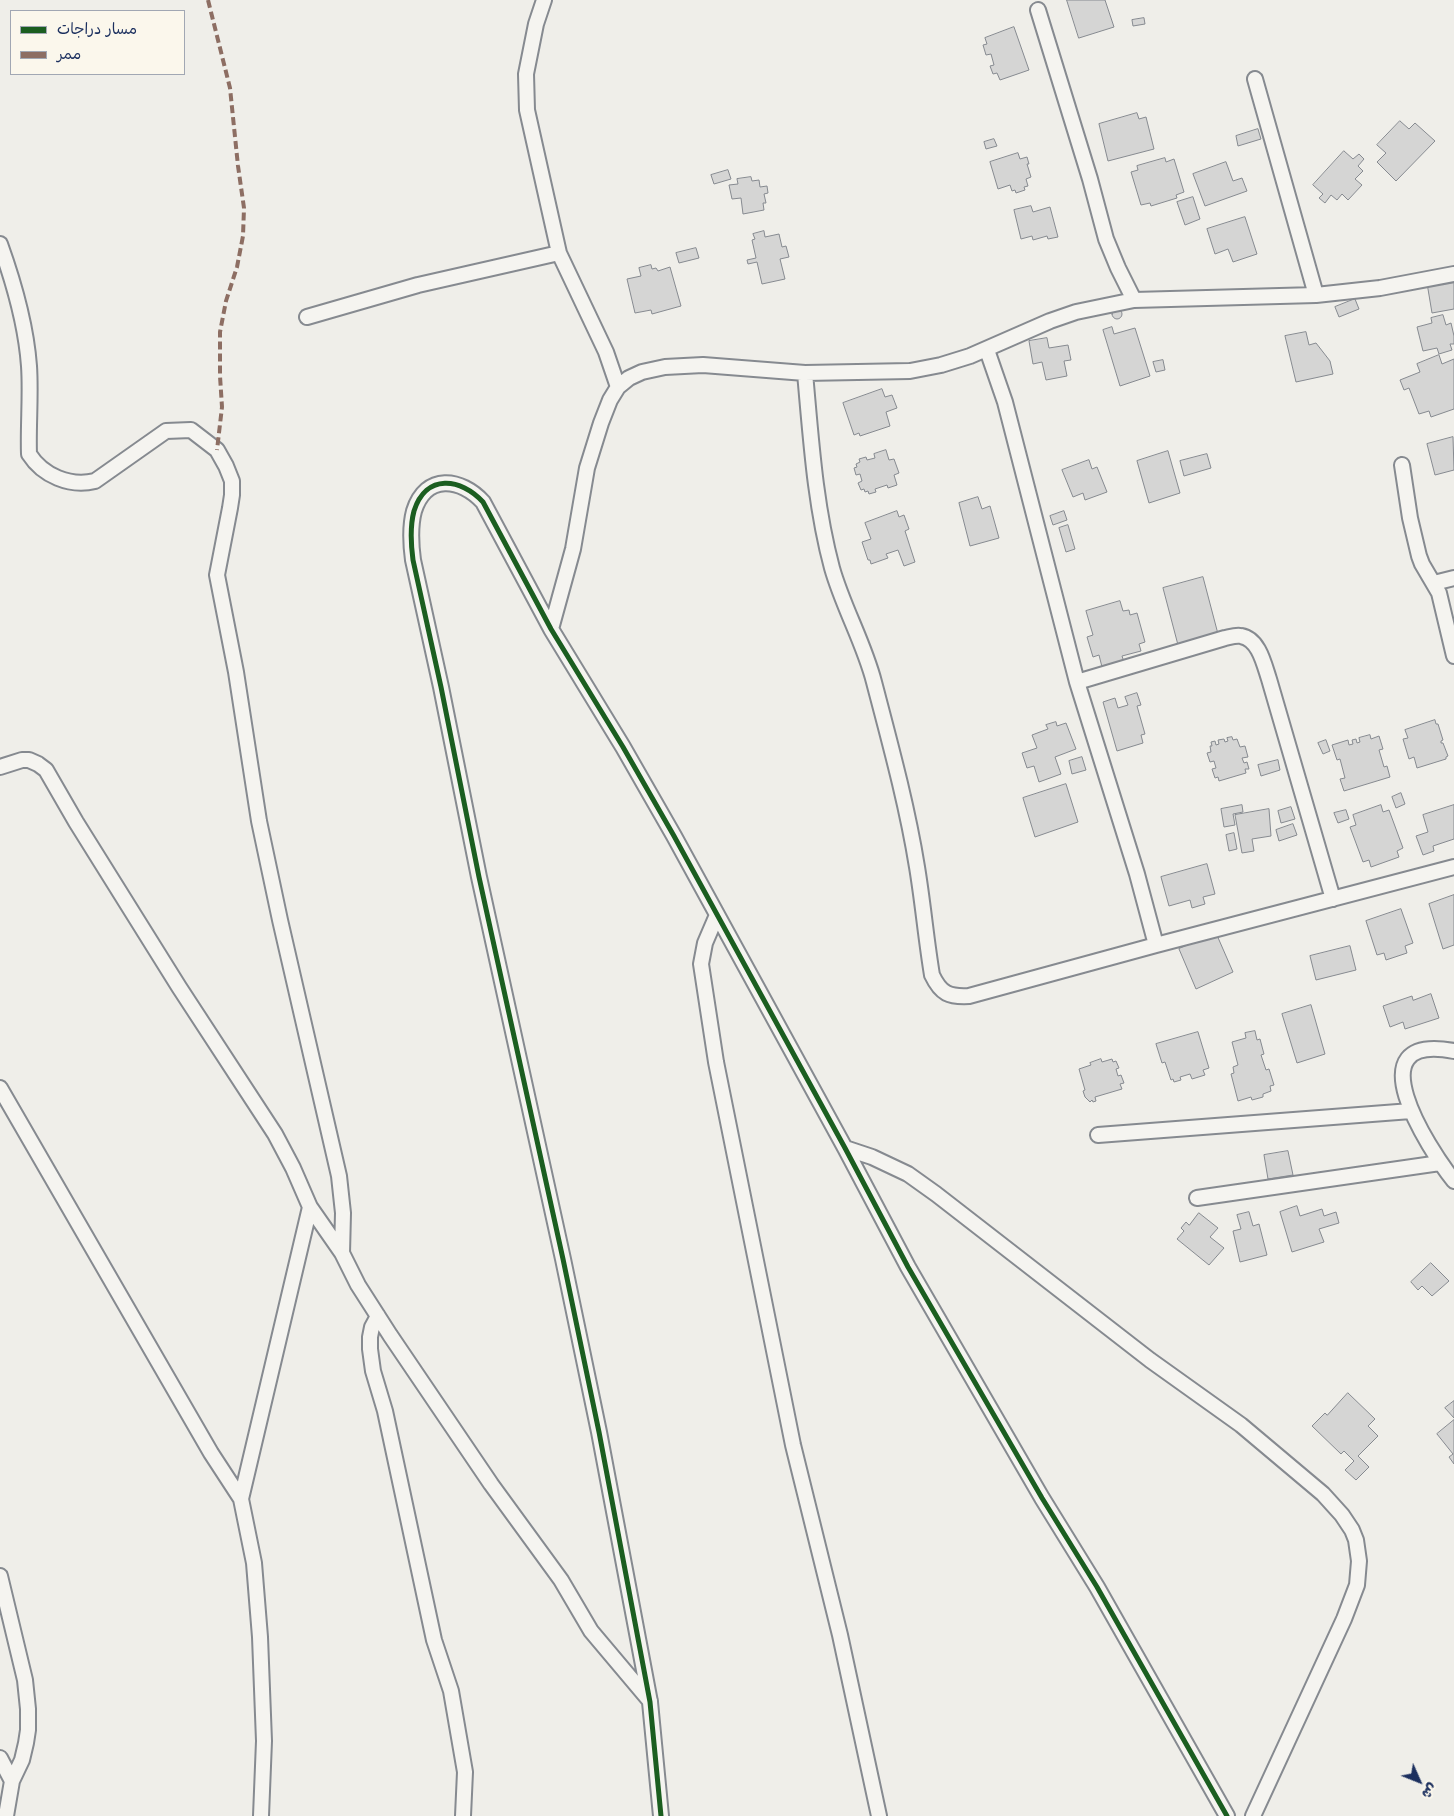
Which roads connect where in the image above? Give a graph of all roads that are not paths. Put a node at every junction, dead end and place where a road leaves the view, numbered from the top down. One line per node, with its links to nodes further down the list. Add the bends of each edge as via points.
1 (544, 0): 5 (street, via 526,74 527,110)
2 (1038, 10): 8 (street, via 1106,239)
3 (1255, 79): 7 (street)
4 (0, 244): 33 (street, via 22,320 29,366 29,454 36,465 49,475 85,484 95,482 166,431 191,430 217,450 232,481 217,575 259,821 339,1176 344,1213)
5 (559, 253): 9 (street, via 418,285); 12 (street, via 606,352)
6 (1454, 274): 7 (street, via 1380,288)
7 (1316, 295): 8 (street)
8 (1134, 300): 10 (street, via 1076,312)
9 (306, 317)
10 (987, 350): 11 (street, via 910,371); 18 (street, via 1006,402)
11 (805, 373): 12 (street, via 693,365 642,372); 23 (street, via 822,527 839,591 874,679 917,866 932,976 938,987 955,996 969,996)
12 (618, 387): 16 (street, via 601,423 587,468 573,549)
13 (1402, 465): 15 (street, via 1419,556)
14 (1454, 578): 15 (street)
15 (1434, 583): 17 (street)
16 (551, 629): 22 (street, via 624,747); 37 (street, via 483,502 474,492 454,482 440,482 429,488 414,510 413,560 478,878 599,1432)
17 (1454, 656)
18 (1077, 682): 21 (street, via 1225,638 1239,635 1249,639 1255,645 1272,688); 23 (street)
19 (0, 767): 32 (street, via 29,760 46,770 174,979 275,1134)
20 (1454, 867): 21 (street)
21 (1333, 899): 23 (street)
22 (717, 915): 28 (street); 44 (street, via 705,943 701,964 716,1062 793,1445 840,1635)
23 (1156, 945)
24 (1454, 1050): 26 (street, via 1423,1050 1407,1059 1403,1067 1403,1090)
25 (0, 1088): 35 (street, via 211,1453)
26 (1411, 1111): 27 (street); 29 (street)
27 (1098, 1135)
28 (846, 1148): 45 (street, via 908,1266 1042,1498 1098,1587); 46 (street, via 908,1174 936,1194 1150,1360 1241,1425 1323,1494 1352,1530 1358,1551 1357,1585)
29 (1440, 1163): 30 (street); 31 (street)
30 (1454, 1181)
31 (1197, 1198)
32 (310, 1207): 33 (street); 35 (street)
33 (342, 1253): 34 (street)
34 (378, 1316): 37 (street, via 491,1484 561,1580 591,1631); 42 (street, via 370,1337 371,1356 434,1640 451,1691 465,1772)
35 (241, 1499): 41 (street, via 254,1563 260,1637 264,1741)
36 (0, 1576): 39 (street, via 25,1680 28,1709 26,1743)
37 (650, 1702): 43 (street)
38 (0, 1758): 39 (street)
39 (12, 1781): 40 (street)
40 (6, 1816)
41 (261, 1816)
42 (463, 1816)
43 (661, 1816)
44 (879, 1816)
45 (1228, 1816)
46 (1253, 1816)

